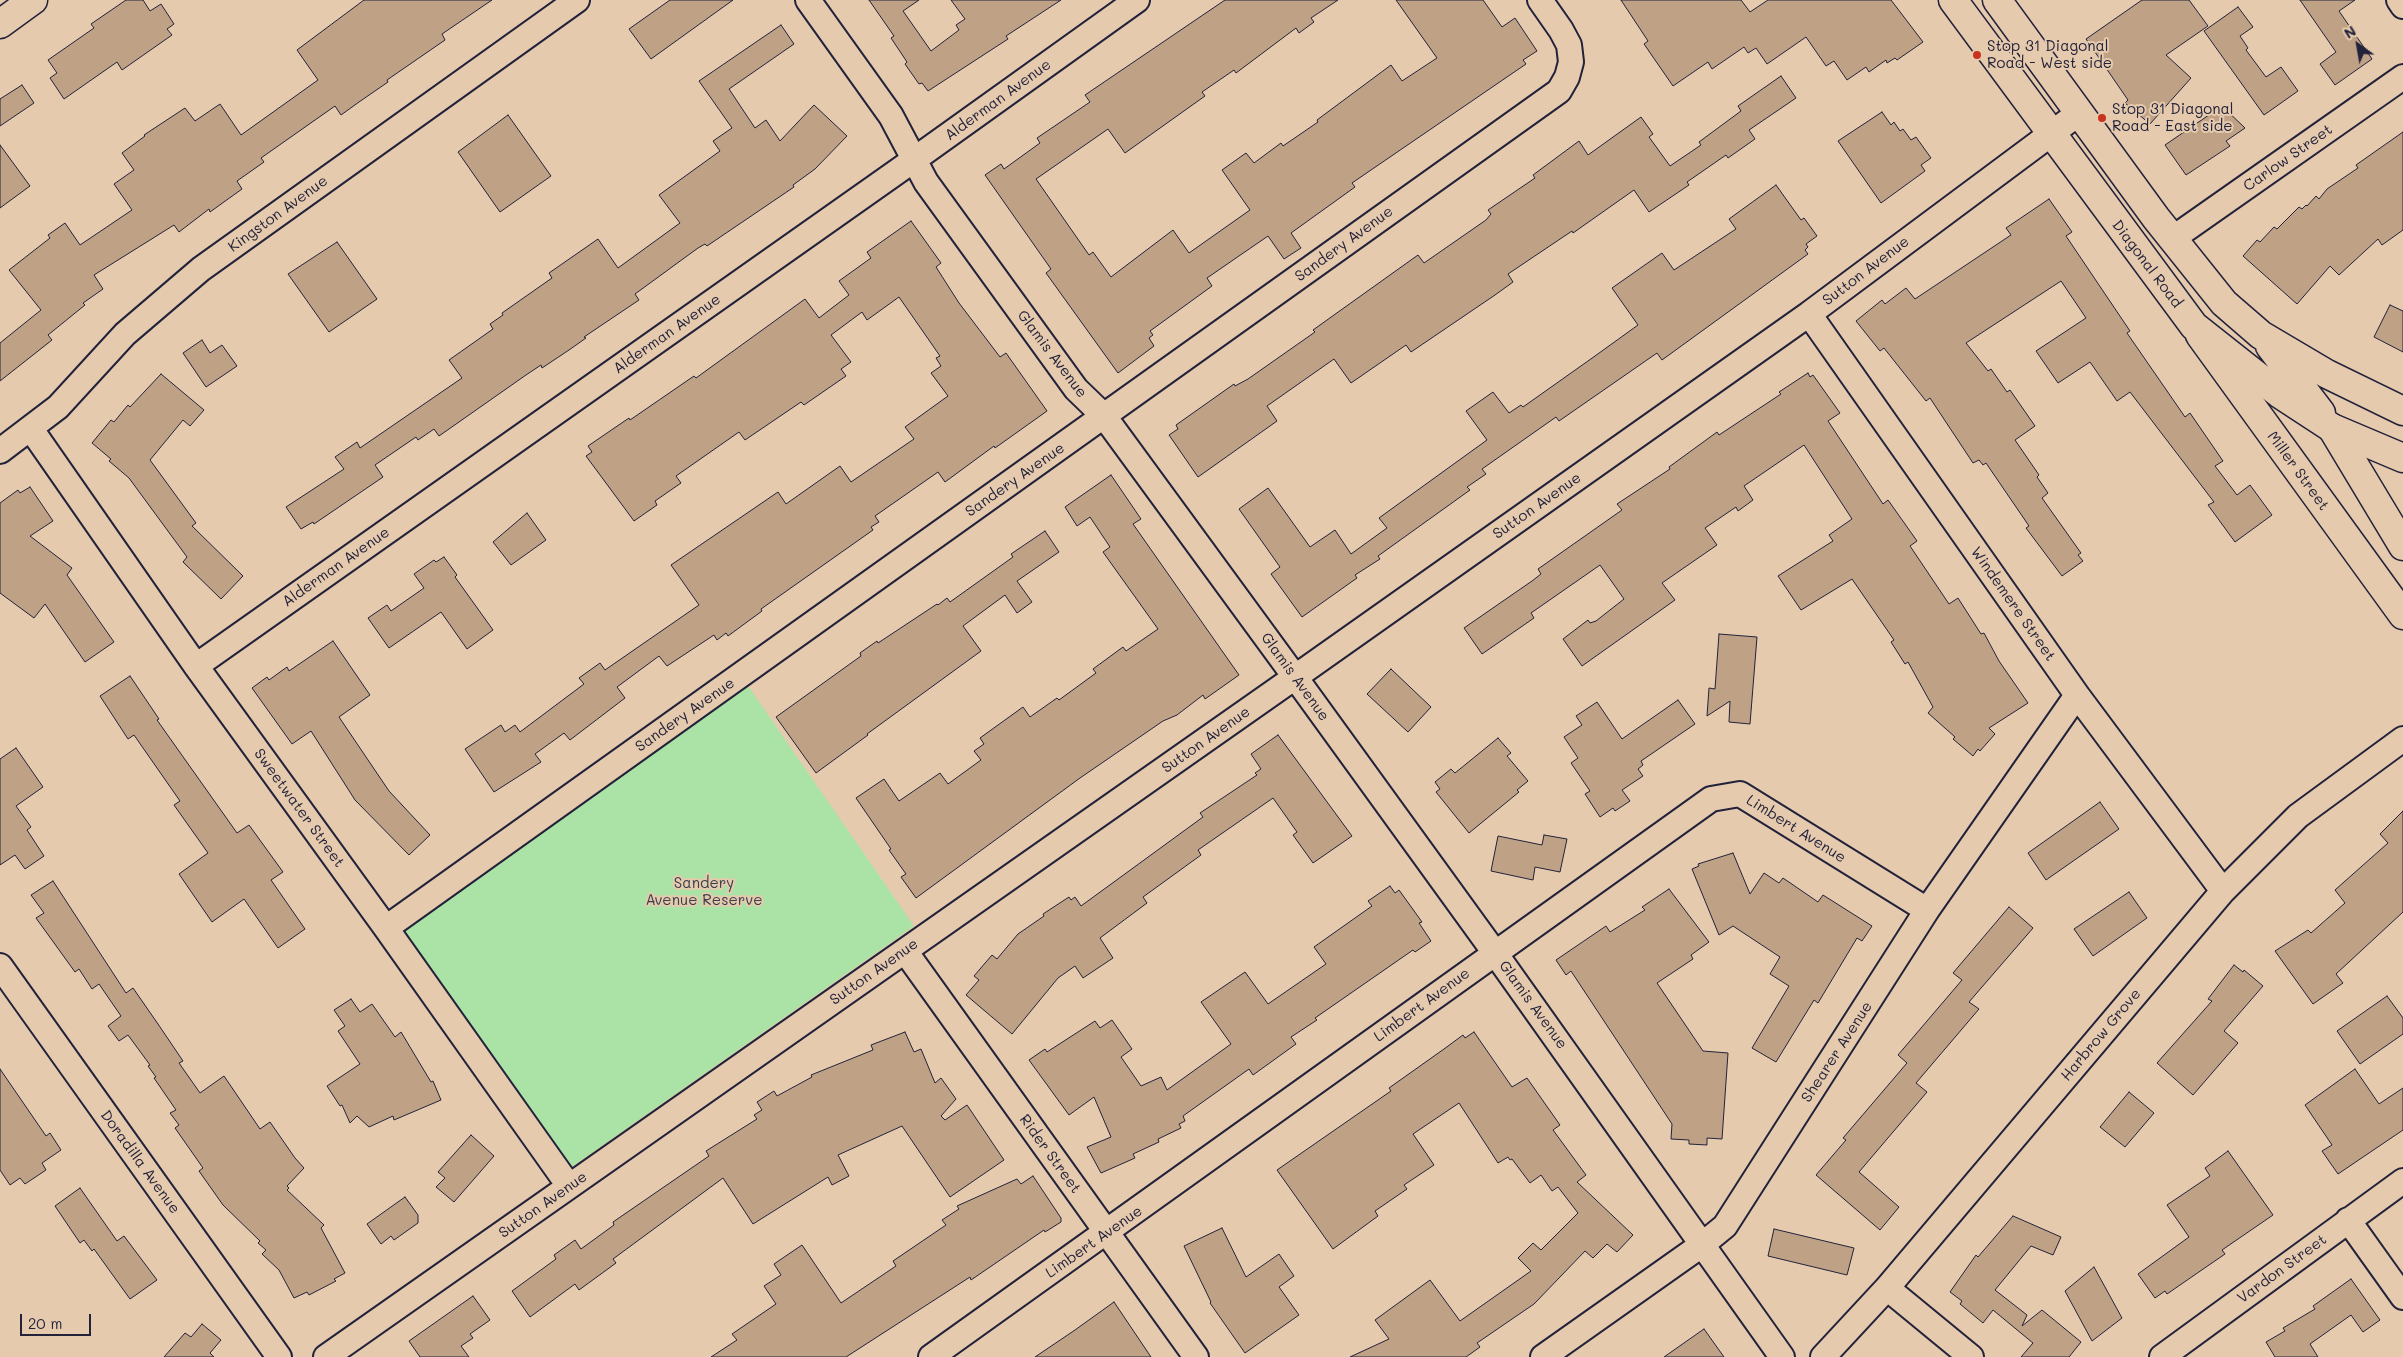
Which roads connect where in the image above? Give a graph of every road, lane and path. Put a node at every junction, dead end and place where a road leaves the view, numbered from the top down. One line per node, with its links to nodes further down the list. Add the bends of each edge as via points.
1 (34, 0): 10 (main road)
2 (577, 0): 22 (street, Kingston Avenue, via 201,269 125,334 58,407)
3 (808, 0): 14 (street, Glamis Avenue, via 891,116)
4 (1137, 0): 14 (street, Alderman Avenue)
5 (1540, 0): 20 (street, Sandery Avenue, via 1569,45 1571,62 1559,91)
6 (1954, 0): 13 (main road, Diagonal Road)
7 (1997, 0): 12 (main road)
8 (2399, 0): 9 (street)
9 (2403, 6)
10 (0, 24)
11 (2403, 77): 15 (street, Carlow Street)
12 (2079, 113): 13 (street, Sutton Avenue); 15 (main road)
13 (2050, 134): 16 (street, Sutton Avenue); 17 (main road, Diagonal Road)
14 (915, 159): 20 (street, Glamis Avenue, via 926,182 1076,389); 27 (street, Alderman Avenue)
15 (2172, 239): 18 (main road, via 2224,303)
16 (1808, 314): 28 (street, Sutton Avenue); 29 (street, Windemere Street)
17 (2194, 326): 21 (main road, Diagonal Road, via 2273,389); 26 (main road, Miller Street)
18 (2262, 335): 19 (main road, via 2327,374); 21 (main road)
19 (2403, 411)
20 (1104, 416): 28 (street, Glamis Avenue); 33 (street, Sandery Avenue)
21 (2332, 428): 24 (main road, Diagonal Road); 25 (main road)
22 (31, 429): 23 (street, Kingston Avenue); 27 (street, Sweetwater Street)
23 (0, 451)
24 (2403, 458)
25 (2403, 546)
26 (2403, 615)
27 (196, 666): 33 (street, Sweetwater Street)
28 (1295, 677): 34 (street, Sutton Avenue); 35 (street, Glamis Avenue)
29 (2077, 695): 31 (street, Windemere Street); 32 (street, Shearer Avenue)
30 (2403, 739): 31 (street, Harbrow Grove, via 2298,816)
31 (2223, 891): 42 (street, Harbrow Grove)
32 (1927, 910): 35 (street, Limbert Avenue, via 1740,794 1726,795 1711,799); 41 (street, Shearer Avenue, via 1726,1226)
33 (386, 928): 38 (street, Sweetwater Street)
34 (905, 951): 38 (street, Sutton Avenue); 40 (street, Rider Street)
35 (1495, 953): 40 (street, Limbert Avenue); 41 (street, Glamis Avenue)
36 (0, 966): 45 (street, Doradilla Avenue)
37 (2403, 1181): 39 (street, Vardon Street)
38 (569, 1186): 44 (street, Sutton Avenue)
39 (2348, 1220): 43 (street); 52 (street, Vardon Street)
40 (1107, 1233): 46 (street, Limbert Avenue); 47 (street, Rider Street)
41 (1703, 1244): 48 (street, Shearer Avenue); 49 (street, Glamis Avenue)
42 (1887, 1288): 50 (street, Harbrow Grove); 51 (street)
43 (2403, 1297)
44 (341, 1353)
45 (279, 1357)
46 (931, 1357)
47 (1196, 1357)
48 (1543, 1357)
49 (1782, 1357)
50 (1823, 1357)
51 (1971, 1357)
52 (2162, 1357)

